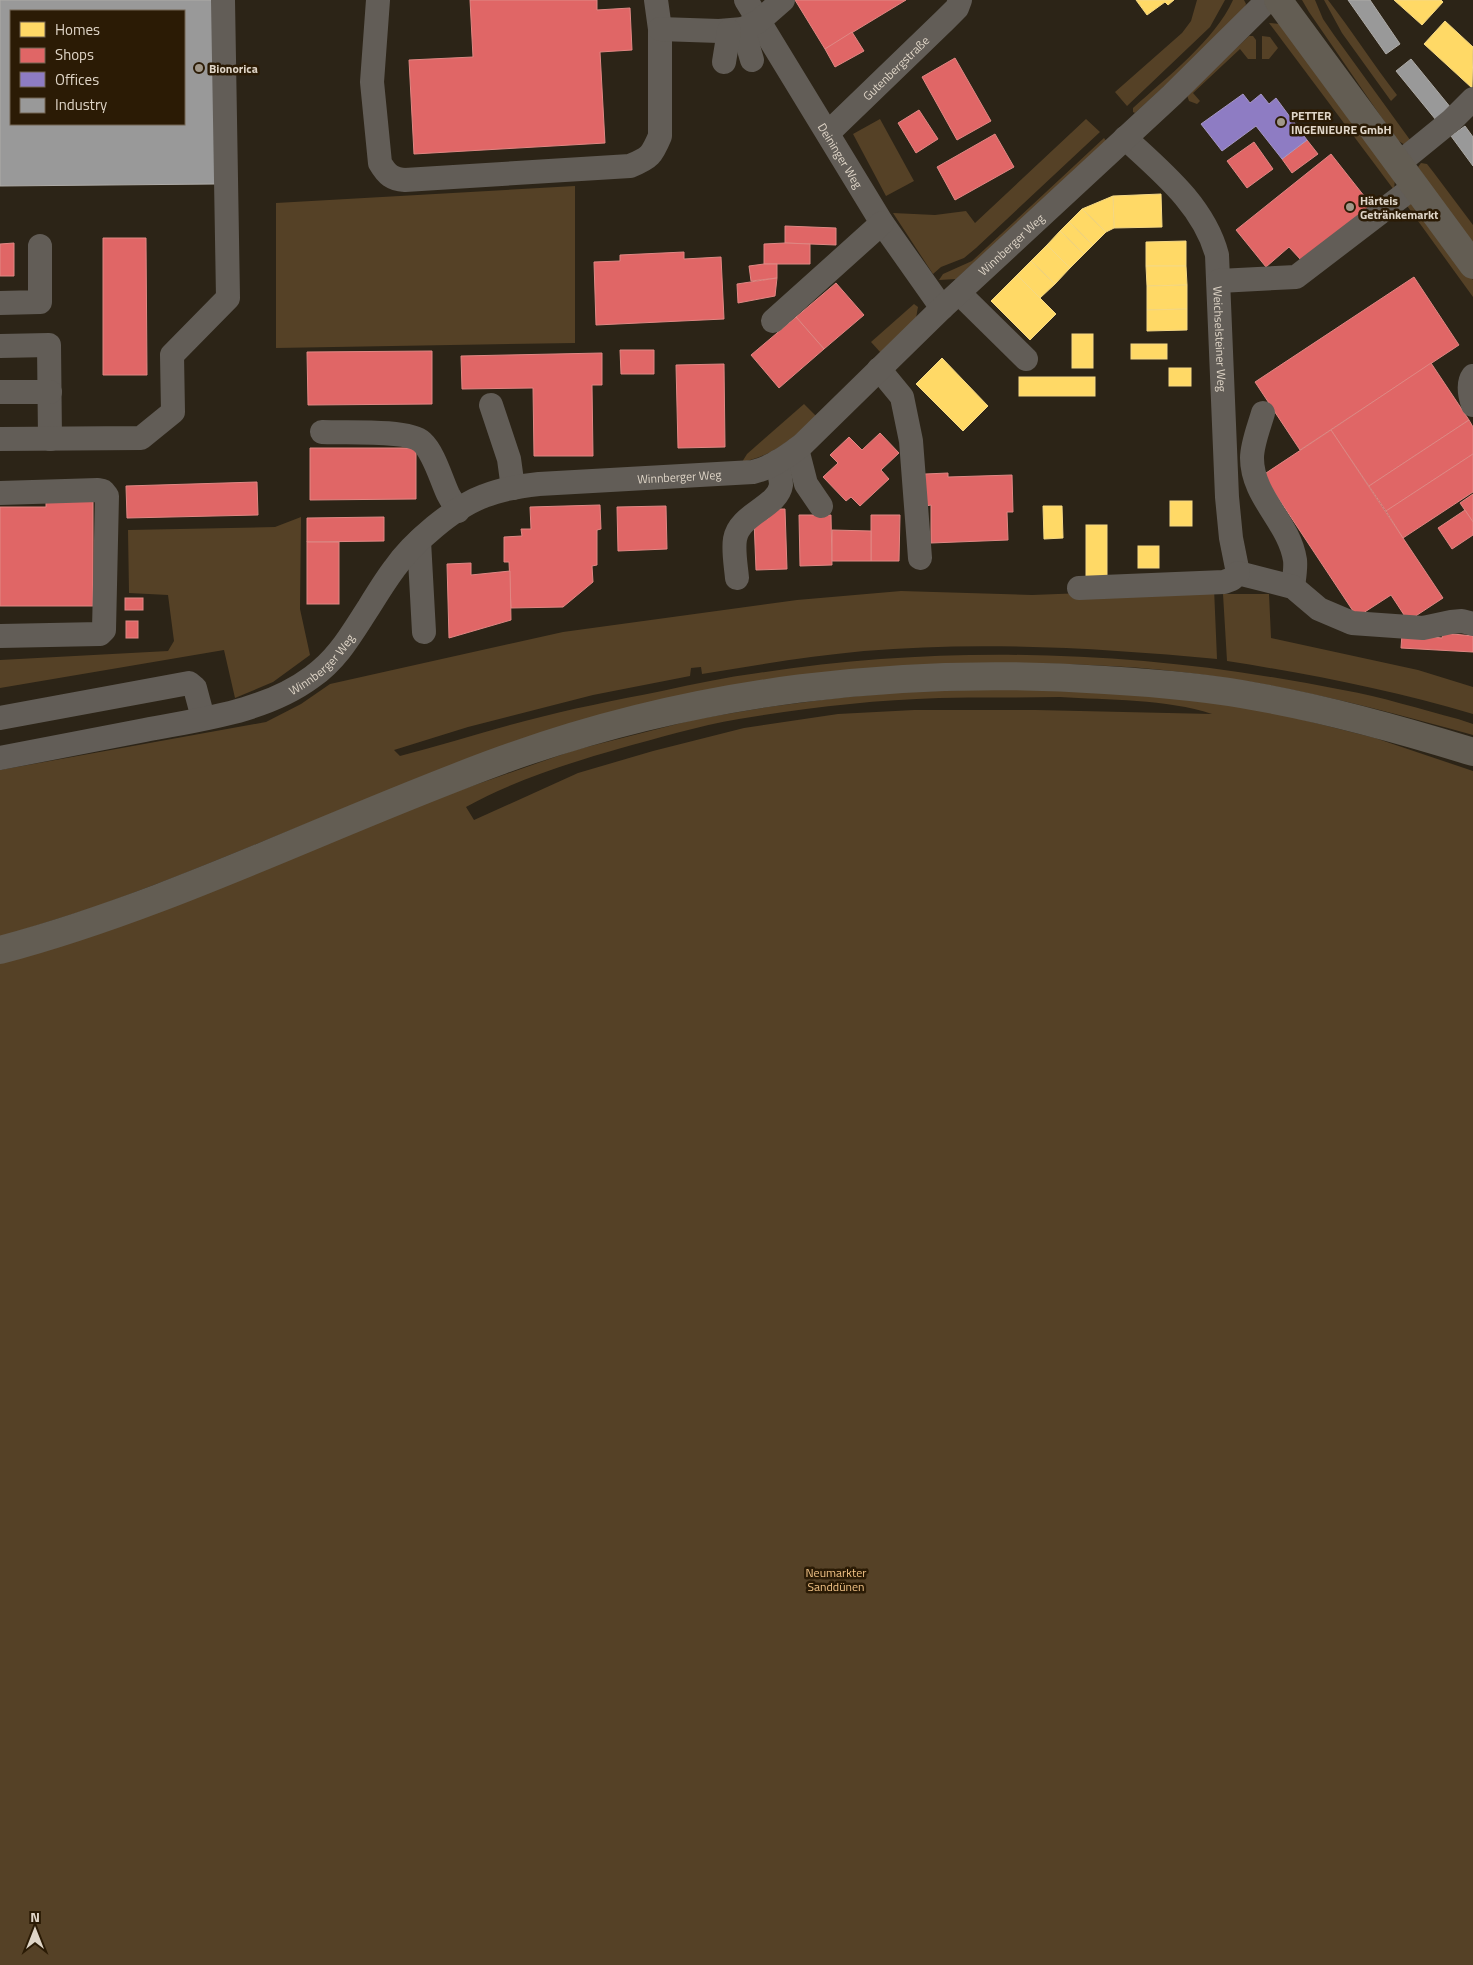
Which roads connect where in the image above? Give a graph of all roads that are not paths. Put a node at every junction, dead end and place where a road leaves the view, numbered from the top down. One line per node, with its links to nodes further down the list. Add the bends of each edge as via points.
1 (224, 0): 34 (street, via 228,298 172,355 173,412 141,438)
2 (378, 0): 9 (street, via 372,82 380,163 386,174 395,179 630,166 646,160 660,136)
3 (656, 0): 9 (street)
4 (783, 0): 8 (street)
5 (960, 0): 13 (street, Gutenbergstraße, via 945,20)
6 (1268, 0): 14 (street, Winnberger Weg)
7 (1278, 0): 15 (main road)
8 (747, 15): 9 (street); 10 (street); 11 (street); 13 (street, Deininger Weg)
9 (660, 29)
10 (752, 60)
11 (724, 62)
12 (1473, 99): 15 (street)
13 (828, 134): 17 (street, Deininger Weg)
14 (1125, 138): 20 (street, Weichselsteiner Weg, via 1176,186 1206,226 1217,255); 21 (street, Winnberger Weg)
15 (1398, 164): 16 (main road)
16 (1415, 186): 19 (main road); 20 (street, via 1296,277)
17 (882, 223): 21 (street, Deininger Weg); 23 (street)
18 (40, 246): 22 (street, via 40,302)
19 (1473, 265)
20 (1220, 281): 44 (street, Weichselsteiner Weg, via 1227,497)
21 (950, 300): 25 (street, Deininger Weg); 26 (street, Winnberger Weg)
22 (0, 303)
23 (773, 321)
24 (0, 346): 29 (street, via 49,345)
25 (1026, 359)
26 (879, 368): 36 (street, Winnberger Weg); 43 (street, via 902,397 911,441)
27 (1473, 376): 31 (street, via 1470,389)
28 (0, 392): 29 (street)
29 (50, 392): 34 (street)
30 (491, 405): 38 (street, via 509,459)
31 (1473, 405)
32 (1263, 413): 46 (street, via 1252,456 1254,474 1261,494 1286,534 1295,560)
33 (322, 432): 41 (street, via 383,433 408,436 422,442)
34 (50, 439): 35 (street)
35 (0, 440)
36 (797, 449): 37 (street, Winnberger Weg); 40 (street, via 806,484)
37 (777, 462): 38 (street, Winnberger Weg, via 753,472); 45 (street, via 781,484 778,496 742,525 735,538)
38 (513, 488): 41 (street, Winnberger Weg, via 483,496)
39 (0, 493): 50 (street, via 98,490 106,494 107,500 103,631 100,634)
40 (821, 506)
41 (458, 510): 42 (street, Winnberger Weg)
42 (419, 541): 49 (street); 52 (street, Winnberger Weg, via 394,568 342,649 313,677 281,696)
43 (920, 558)
44 (1238, 573): 46 (street); 47 (street, via 1224,582)
45 (737, 578)
46 (1293, 587): 48 (street, via 1319,609 1352,623 1423,628 1457,621)
47 (1079, 588)
48 (1473, 624)
49 (424, 632)
50 (0, 636)
51 (0, 718): 52 (street, via 189,683 195,688)
52 (203, 718): 54 (street, Winnberger Weg)
53 (1473, 752): 55 (main road, via 1394,728 1290,703 1162,684 968,675 865,680 799,688 659,714 514,756 200,882 108,916)
54 (0, 758)
55 (0, 950)

